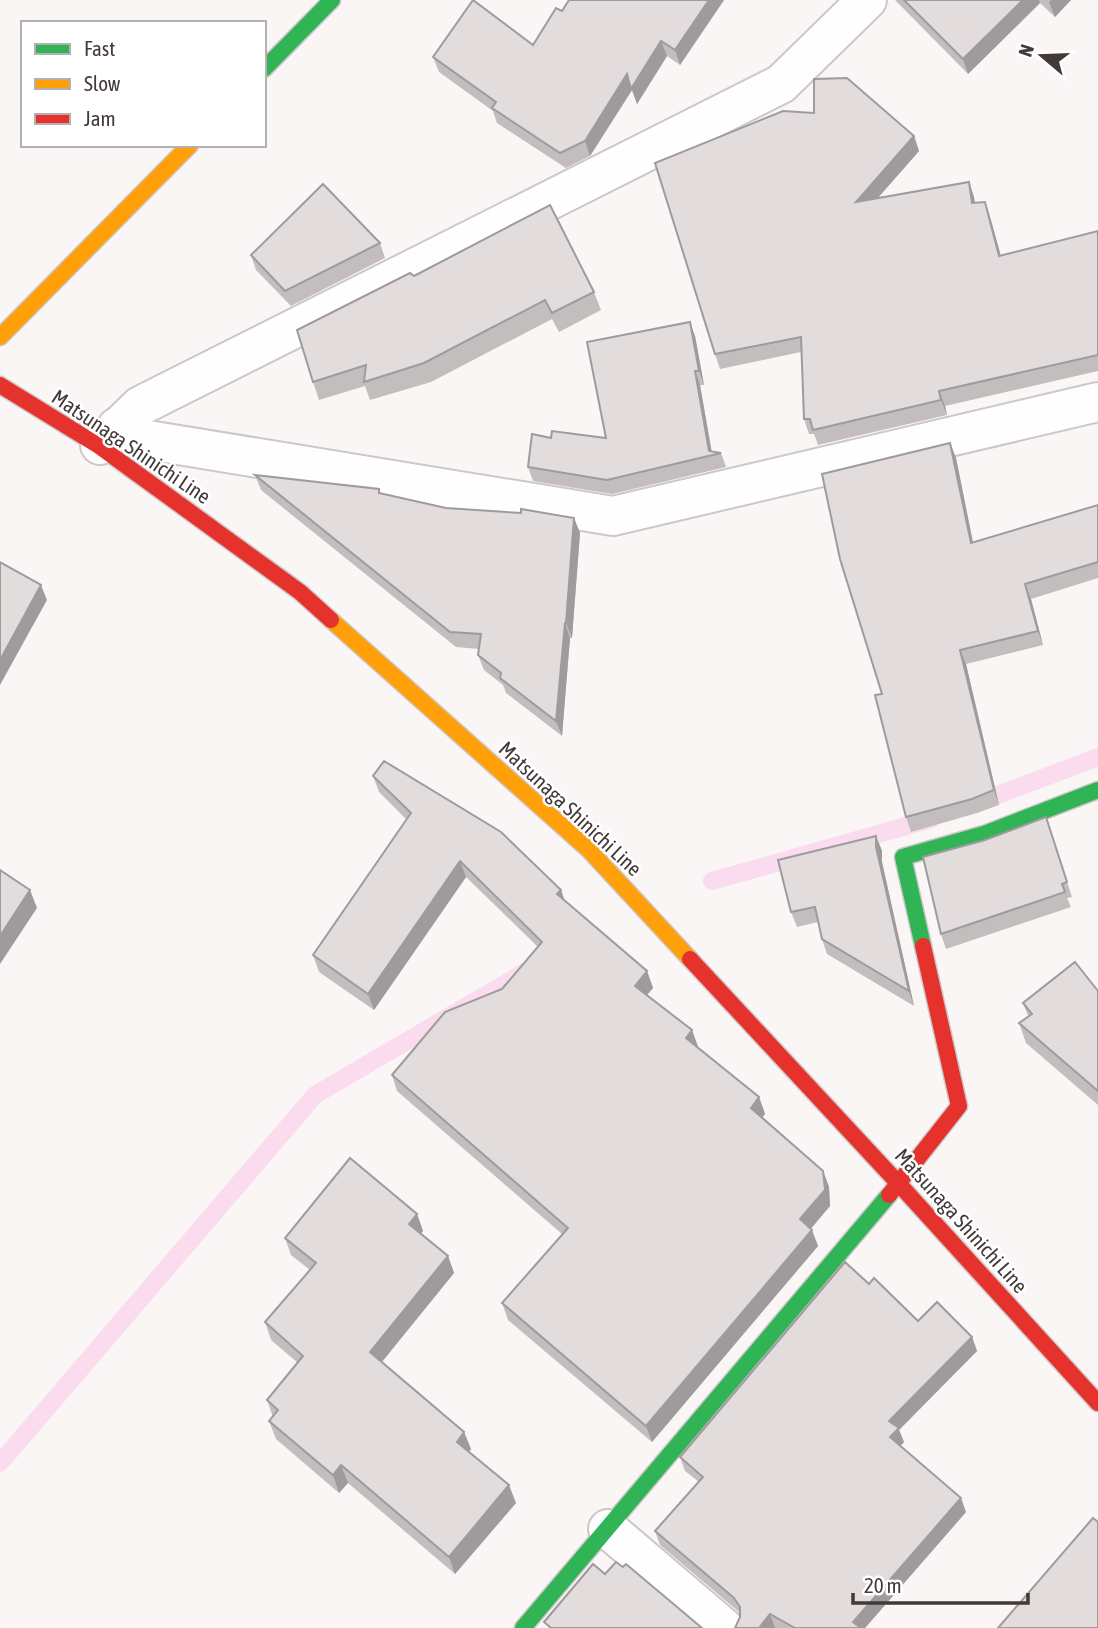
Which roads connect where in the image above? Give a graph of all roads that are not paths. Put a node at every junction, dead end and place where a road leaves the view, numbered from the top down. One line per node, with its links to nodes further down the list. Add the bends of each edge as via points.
1 (332, 0): 3 (main road)
2 (867, 0): 8 (street, via 781,84 140,406)
3 (266, 67)
4 (188, 147): 5 (main road)
5 (0, 337)
6 (0, 385): 8 (main road, Matsunaga Shinichi Line)
7 (1098, 402): 8 (street, via 613,516)
8 (108, 437): 10 (main road, Matsunaga Shinichi Line, via 300,592 589,850)
9 (1098, 790): 10 (main road, via 984,834 903,857 959,1106)
10 (900, 1184): 11 (main road, Matsunaga Shinichi Line); 12 (main road)
11 (1098, 1403)
12 (608, 1529): 13 (main road); 14 (street)
13 (523, 1628)
14 (724, 1628)

